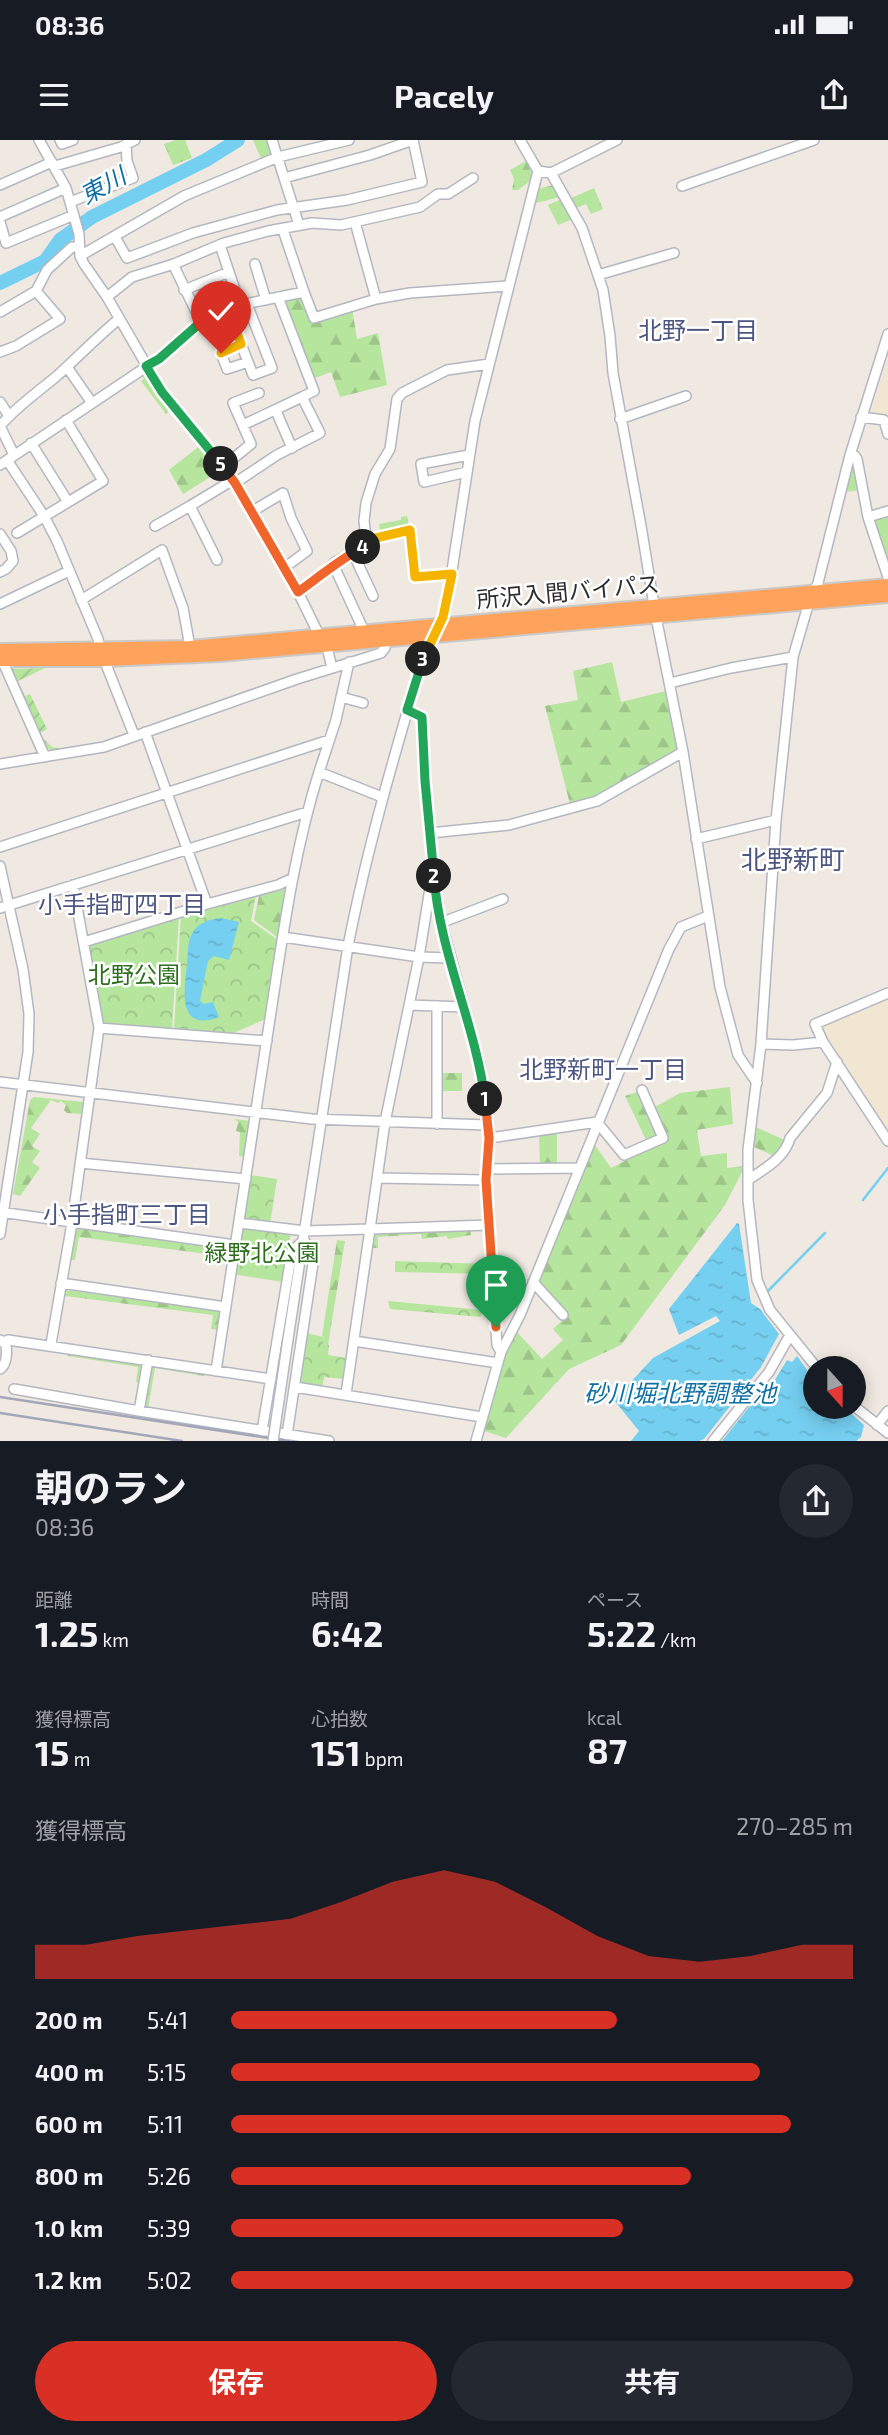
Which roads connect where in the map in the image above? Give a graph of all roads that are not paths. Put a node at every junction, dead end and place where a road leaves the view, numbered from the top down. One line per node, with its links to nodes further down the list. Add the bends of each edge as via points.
1 (39, 140): 11 (street)
2 (60, 140): 3 (street, via 62,144)
3 (73, 140)
4 (272, 140): 10 (street)
5 (349, 140): 10 (street)
6 (520, 140): 12 (street)
7 (617, 140): 13 (street)
8 (814, 140): 17 (street)
9 (130, 142): 11 (street); 19 (street, via 127,161 134,178)
10 (278, 157): 14 (street); 26 (street, via 184,196)
11 (53, 164): 16 (street); 18 (street)
12 (538, 171): 13 (street); 35 (street)
13 (551, 173): 34 (street, via 582,228)
14 (284, 178): 20 (street); 20 (street, via 413,140 422,182 346,200)
15 (473, 178): 23 (street, via 420,207)
16 (0, 185)
17 (682, 186)
18 (66, 188): 19 (street); 21 (street)
19 (70, 201): 22 (street)
20 (293, 206): 24 (street); 26 (street, via 193,233 127,258)
21 (0, 219): 22 (street, via 6,243)
22 (75, 219): 28 (street)
23 (355, 222): 24 (street); 41 (street)
24 (299, 225): 25 (street)
25 (283, 230): 27 (street); 38 (street)
26 (115, 237): 30 (street)
27 (220, 245): 31 (street); 33 (street)
28 (79, 246): 30 (street); 37 (street, via 47,270)
29 (674, 253): 34 (street)
30 (80, 256): 39 (street)
31 (173, 264): 36 (street); 39 (street, via 132,277)
32 (254, 264): 42 (street)
33 (229, 272): 36 (street); 43 (street)
34 (598, 275): 64 (street)
35 (508, 286): 41 (street); 52 (street)
36 (184, 290): 47 (street)
37 (36, 291): 45 (street); 50 (street, via 60,319)
38 (304, 292): 40 (street); 41 (street, via 314,318)
39 (107, 297): 46 (street)
40 (278, 297): 42 (street); 57 (street, via 314,391)
41 (376, 299)
42 (266, 300): 43 (street)
43 (244, 305): 44 (street); 51 (street, via 272,368 253,375)
44 (228, 310): 47 (street); 49 (street)
45 (0, 312)
46 (119, 319): 53 (street); 54 (street)
47 (201, 322): 53 (street)
48 (888, 334): 62 (street)
49 (241, 344): 51 (street); 51 (street, via 221,353 227,369)
50 (0, 352)
51 (248, 362)
52 (489, 364): 70 (street); 85 (street, via 447,370 397,399 390,449 375,474 366,503)
53 (146, 366): 59 (street); 73 (street)
54 (67, 367): 59 (street); 61 (street)
55 (259, 393): 65 (street, via 233,403)
56 (686, 396): 64 (street)
57 (302, 397): 60 (street); 69 (street, via 320,433)
58 (0, 402): 61 (street)
59 (92, 403): 63 (street)
60 (276, 411): 65 (street); 69 (street)
61 (9, 416): 66 (street)
62 (861, 417): 67 (street, via 884,420); 71 (street)
63 (66, 419): 68 (street); 76 (street, via 103,481)
64 (620, 419): 101 (street)
65 (243, 425): 73 (street, via 251,444)
66 (0, 426): 72 (street)
67 (888, 434)
68 (31, 443): 72 (street); 76 (street)
69 (292, 448): 75 (street)
70 (470, 454): 74 (street); 74 (street, via 421,464 424,482)
71 (850, 455): 81 (street, via 858,459); 98 (street)
72 (7, 460): 80 (street)
73 (223, 466): 75 (street)
74 (467, 472): 92 (street)
75 (234, 482): 77 (street); 79 (street)
76 (68, 502): 80 (street)
77 (190, 506): 82 (street); 87 (street)
78 (888, 511): 81 (street)
79 (251, 512): 89 (street); 89 (street, via 283,493 307,551)
80 (44, 516): 83 (street); 90 (street)
81 (868, 517): 93 (street)
82 (155, 526)
83 (17, 533)
84 (0, 534): 91 (street, via 13,561)
85 (367, 540): 86 (street, via 367,545); 92 (street, via 410,530 415,577)
86 (353, 553): 88 (street); 96 (street)
87 (217, 559)
88 (333, 565): 95 (street); 103 (street)
89 (284, 568): 95 (street)
90 (69, 570): 99 (street); 100 (street)
91 (0, 572)
92 (452, 574): 102 (street)
93 (888, 577)
94 (888, 585): 98 (highway, 所沢入間バイパス)
95 (298, 592): 104 (street)
96 (373, 596)
97 (888, 596): 98 (highway, 所沢入間バイパス)
98 (812, 597): 101 (highway, 所沢入間バイパス); 111 (street)
99 (82, 600): 106 (street, via 162,550 183,608); 109 (street)
100 (0, 604)
101 (655, 611): 102 (highway, 所沢入間バイパス); 105 (highway, 所沢入間バイパス); 115 (street)
102 (440, 623): 103 (highway, 所沢入間バイパス); 105 (street)
103 (364, 631): 104 (highway, 所沢入間バイパス)
104 (319, 635): 106 (highway, 所沢入間バイパス)
105 (433, 638): 107 (highway, 所沢入間バイパス); 118 (street, via 426,647)
106 (190, 647): 109 (highway, 所沢入間バイパス)
107 (327, 647): 110 (highway, 所沢入間バイパス, via 104,660); 114 (street)
108 (384, 648): 112 (street, via 381,653)
109 (100, 649): 110 (highway, 所沢入間バイパス)
110 (1, 657): 123 (street)
111 (793, 657): 115 (street); 129 (street)
112 (349, 662): 114 (street); 116 (street)
113 (107, 667): 120 (street)
114 (332, 668): 119 (street)
115 (670, 683): 122 (street)
116 (341, 698): 117 (street); 121 (street)
117 (363, 704)
118 (407, 710): 127 (street); 130 (street, via 422,717)
119 (145, 732): 120 (street); 126 (street)
120 (134, 735): 123 (street, via 104,747)
121 (329, 740): 125 (street); 126 (street)
122 (683, 752): 130 (street, via 597,801 509,825); 131 (street)
123 (45, 757): 124 (street)
124 (0, 764)
125 (319, 772): 127 (street); 128 (street)
126 (167, 792): 132 (street); 133 (street)
127 (382, 797): 145 (street)
128 (307, 812): 133 (street); 136 (street)
129 (776, 820): 131 (street); 155 (street)
130 (430, 834): 135 (street)
131 (696, 839): 141 (street)
132 (0, 847)
133 (187, 849): 137 (street); 139 (street)
134 (0, 866): 140 (street)
135 (434, 866): 142 (street, via 436,904); 146 (street)
136 (293, 878): 139 (street); 143 (street)
137 (73, 885): 140 (street); 144 (street)
138 (503, 899): 142 (street)
139 (206, 904): 144 (street)
140 (5, 906): 159 (street, via 23,969 29,1014)
141 (708, 916): 158 (street, via 738,1055); 165 (street, via 681,927 669,949)
142 (443, 922): 147 (street)
143 (283, 937): 145 (street); 153 (street)
144 (84, 942): 152 (street)
145 (348, 946): 146 (street); 163 (street)
146 (419, 957): 147 (street); 149 (street)
147 (450, 958): 151 (street)
148 (888, 993): 154 (street, via 815,1024)
149 (409, 1005): 150 (street); 164 (street)
150 (437, 1006): 151 (street); 166 (street)
151 (464, 1007): 167 (street, via 480,1064)
152 (99, 1027): 153 (street); 161 (street)
153 (267, 1041): 162 (street)
154 (823, 1042): 155 (street); 156 (street)
155 (761, 1044): 158 (street)
156 (837, 1062): 169 (street); 176 (street, via 827,1093 790,1138 788,1147)
157 (0, 1083): 159 (street)
158 (757, 1083): 176 (street)
159 (23, 1085): 161 (street); 177 (street)
160 (642, 1090): 165 (street, via 663,1138 624,1155)
161 (91, 1093): 162 (street); 170 (street)
162 (254, 1112): 163 (street); 174 (street)
163 (322, 1119): 164 (street); 183 (street)
164 (385, 1122): 166 (street); 173 (street)
165 (597, 1122): 168 (street); 171 (street)
166 (438, 1124): 167 (street)
167 (488, 1125): 168 (street)
168 (489, 1138): 172 (street)
169 (888, 1141)
170 (80, 1163): 174 (street); 178 (street)
171 (579, 1168): 172 (street); 185 (street)
172 (487, 1169): 175 (street)
173 (377, 1178): 175 (street); 181 (street)
174 (246, 1179): 179 (street)
175 (486, 1180): 180 (street)
176 (748, 1180): 189 (street, via 757,1280 770,1310)
177 (2, 1212): 178 (street); 182 (street)
178 (72, 1223): 184 (street); 186 (street)
179 (239, 1223): 183 (street); 184 (street)
180 (489, 1225): 181 (street); 193 (street)
181 (370, 1229): 183 (street); 191 (street)
182 (0, 1234)
183 (304, 1235): 199 (street, via 292,1251); 200 (street, via 314,1257); 211 (street, bridge)
184 (236, 1245): 187 (street)
185 (533, 1282): 188 (street); 193 (street)
186 (61, 1283): 187 (street); 192 (street)
187 (226, 1307): 198 (street)
188 (563, 1315)
189 (790, 1335): 194 (street); 214 (street, via 769,1373)
190 (2, 1341): 192 (street); 197 (street, via 7,1350)
191 (354, 1341): 196 (street); 202 (street)
192 (51, 1345): 195 (street)
193 (501, 1352): 196 (street)
194 (807, 1356)
195 (148, 1360): 198 (street); 203 (street)
196 (498, 1363): 206 (street)
197 (0, 1369)
198 (216, 1371): 199 (street)
199 (271, 1379): 208 (street)
200 (295, 1387): 202 (street); 210 (street)
201 (14, 1389): 203 (street)
202 (346, 1394): 206 (street)
203 (139, 1411): 208 (street)
204 (888, 1411): 207 (street)
205 (866, 1416): 207 (street)
206 (482, 1418): 213 (street)
207 (877, 1425): 209 (street)
208 (262, 1431): 210 (street)
209 (888, 1433)
210 (287, 1435): 212 (street)
211 (273, 1441)
212 (329, 1441)
213 (476, 1441)
214 (713, 1441)

